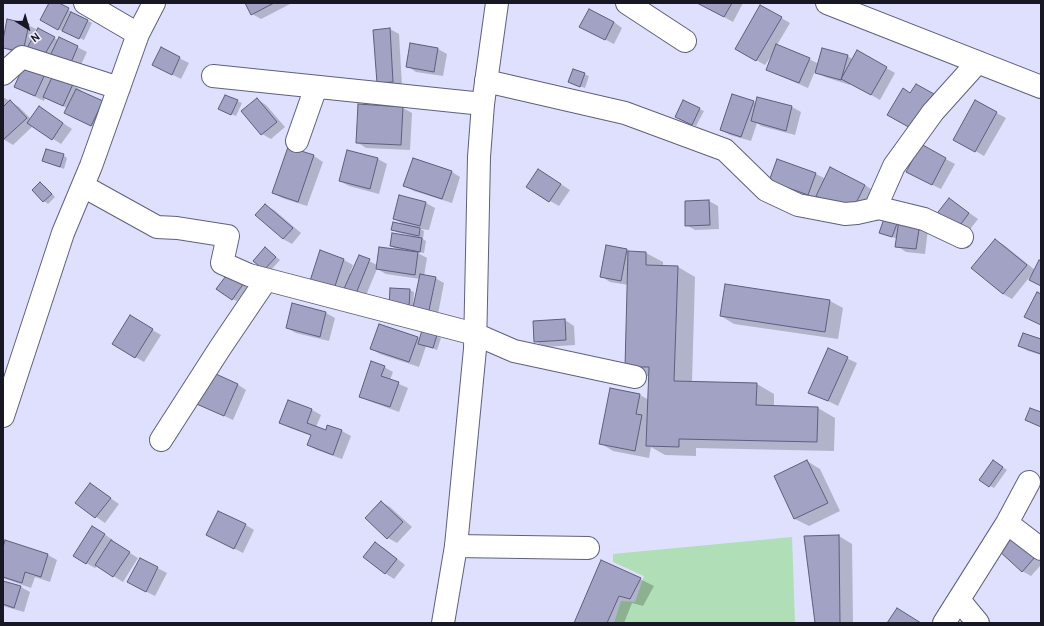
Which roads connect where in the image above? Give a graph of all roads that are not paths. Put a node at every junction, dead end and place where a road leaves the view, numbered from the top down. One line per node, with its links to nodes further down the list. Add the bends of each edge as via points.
1 (85, 3): 6 (street)
2 (154, 3): 6 (street)
3 (497, 3): 11 (street)
4 (626, 3): 7 (street)
5 (827, 3): 8 (street)
6 (138, 34): 14 (street)
7 (685, 41)
8 (978, 62): 13 (street); 18 (street, via 933,112 894,166)
9 (3, 74): 14 (street, via 22,57)
10 (213, 76): 12 (street)
11 (486, 82): 15 (street); 18 (street, via 625,113 725,150 766,190 798,205 844,214 857,214)
12 (316, 87): 15 (street); 16 (street)
13 (1041, 87)
14 (119, 88): 17 (street)
15 (482, 104): 21 (street)
16 (297, 141)
17 (83, 186): 20 (street, via 157,227 228,236 222,263); 23 (street, via 63,233)
18 (875, 209): 19 (street, via 924,219)
19 (962, 237)
20 (266, 280): 21 (street); 24 (street)
21 (475, 334): 22 (street, via 514,351); 27 (street)
22 (635, 377)
23 (3, 416)
24 (161, 440)
25 (1029, 482): 26 (street)
26 (1007, 523): 29 (street); 30 (street)
27 (456, 546): 28 (street); 31 (street)
28 (588, 548)
29 (1041, 549)
30 (959, 600): 32 (street); 33 (street)
31 (443, 623)
32 (944, 623)
33 (978, 623)

